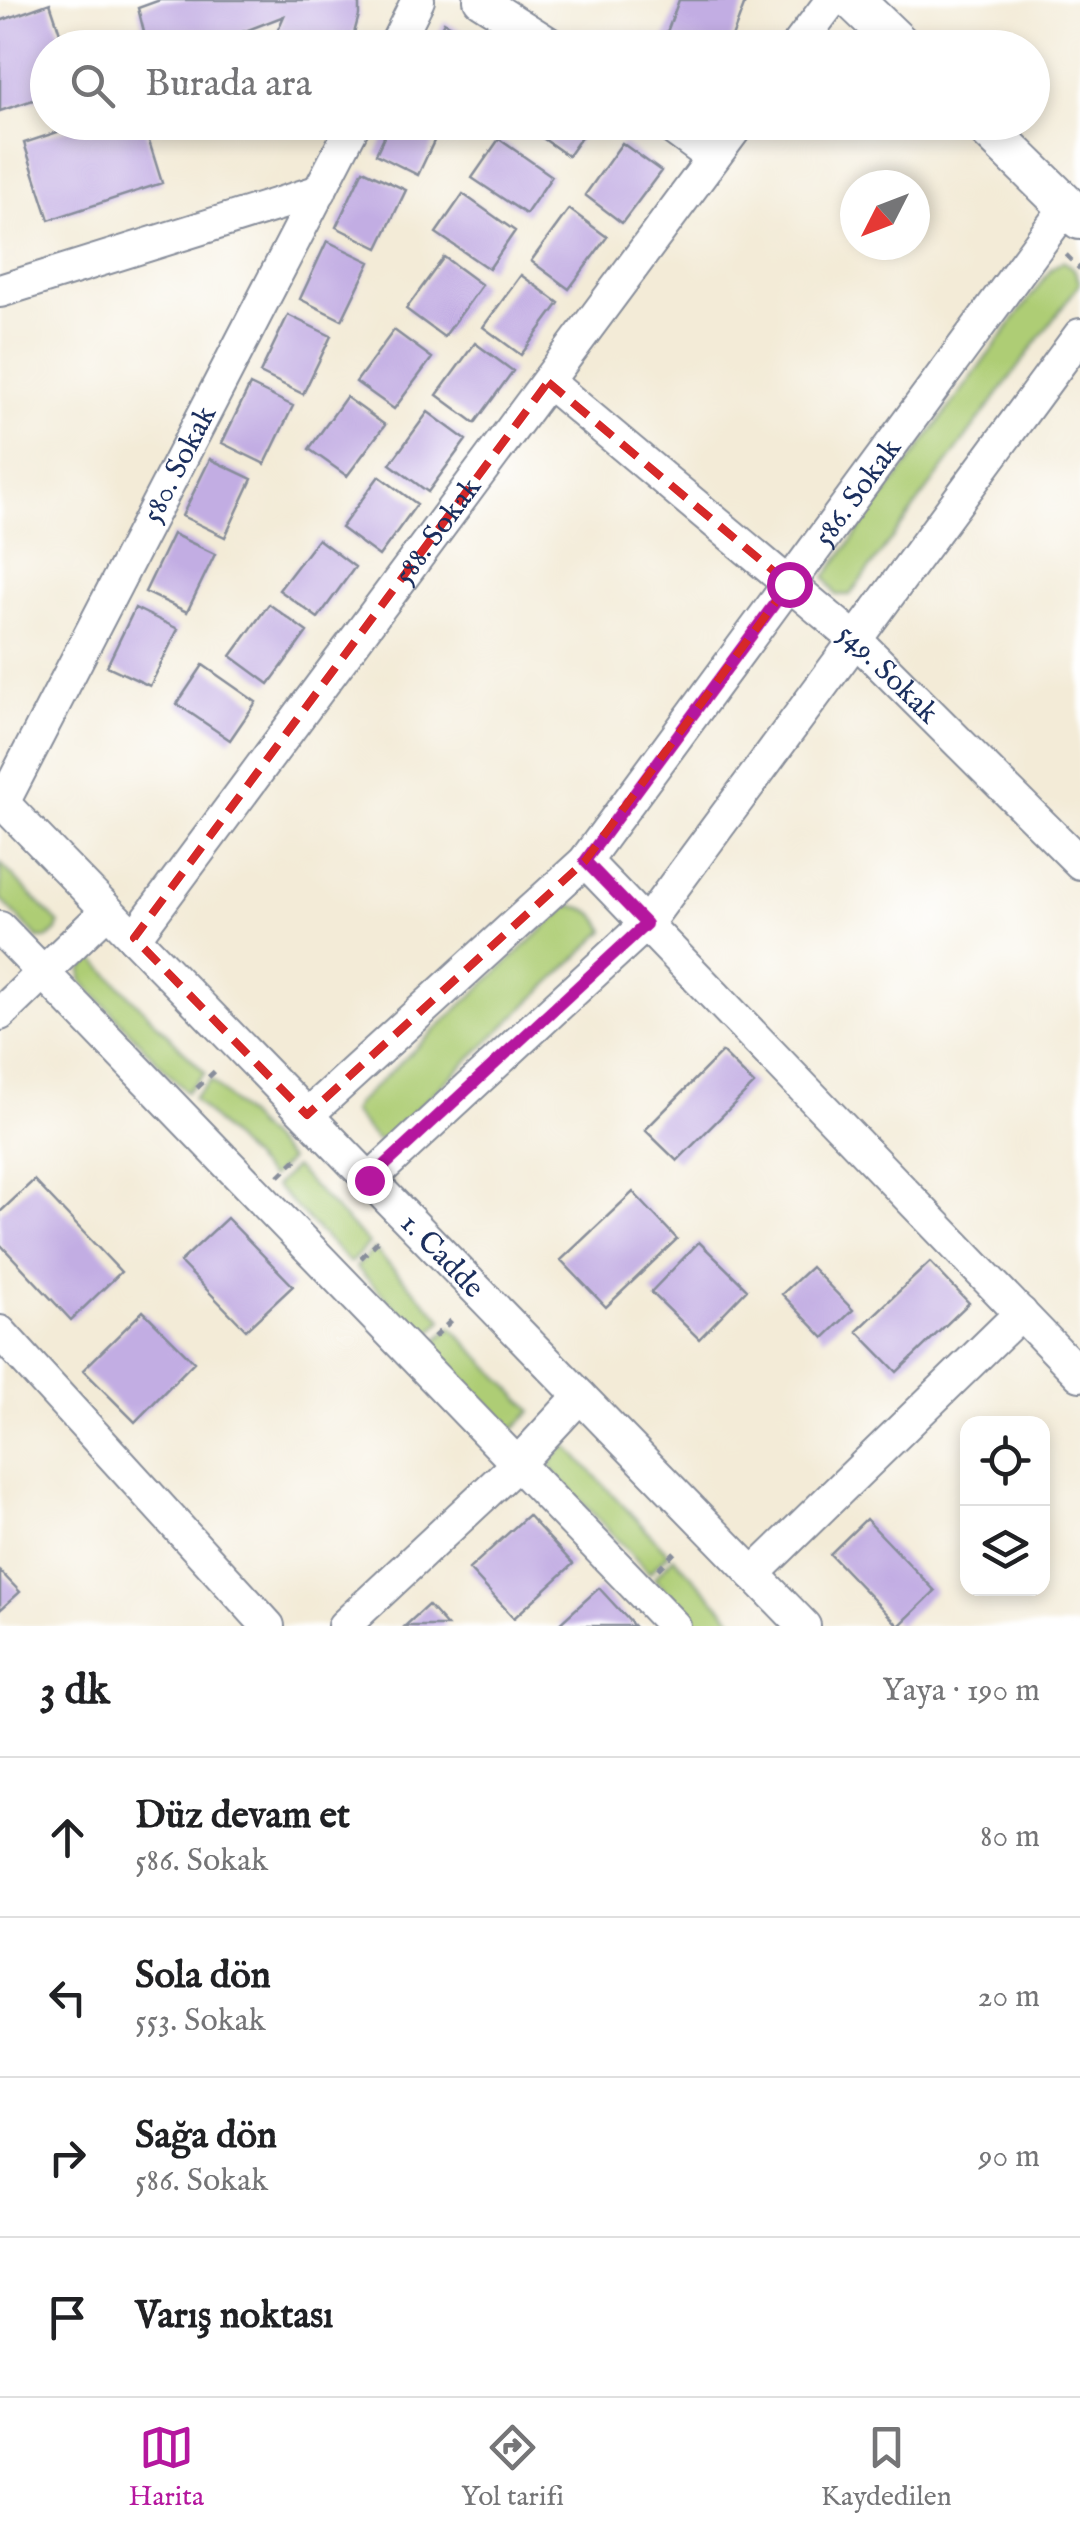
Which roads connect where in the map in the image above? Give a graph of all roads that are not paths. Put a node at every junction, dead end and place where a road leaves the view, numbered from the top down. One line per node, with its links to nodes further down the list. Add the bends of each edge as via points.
1 (480, 0): 4 (street)
2 (832, 0): 5 (street)
3 (853, 0): 6 (street)
4 (528, 30)
5 (810, 30)
6 (884, 30)
7 (347, 140): 12 (street, 580. Sokak)
8 (688, 140): 11 (street)
9 (726, 140): 11 (street, 588. Sokak)
10 (1000, 140): 13 (street)
11 (713, 158): 16 (street, 588. Sokak)
12 (320, 191): 14 (street); 19 (street, 580. Sokak)
13 (1074, 213): 17 (street, 586. Sokak)
14 (0, 291)
15 (1080, 336): 18 (street)
16 (548, 382): 17 (street, 549. Sokak); 25 (street, 588. Sokak)
17 (789, 584): 18 (street, 549. Sokak); 20 (street, 586. Sokak)
18 (856, 640): 21 (street, 549. Sokak); 23 (street)
19 (2, 802): 22 (street, 1. Cadde)
20 (585, 861): 23 (street); 28 (street, 586. Sokak)
21 (1080, 862)
22 (108, 910): 25 (street, 1. Cadde); 26 (street)
23 (646, 924): 29 (street); 30 (street)
24 (0, 928): 26 (street)
25 (134, 938): 28 (street, 1. Cadde)
26 (42, 973): 27 (street); 34 (street)
27 (0, 1014)
28 (307, 1115): 29 (street, 1. Cadde)
29 (369, 1180): 33 (street, 1. Cadde)
30 (1020, 1313): 32 (street); 35 (street)
31 (0, 1332): 36 (street)
32 (1076, 1358)
33 (580, 1396): 34 (street); 35 (street, 1. Cadde)
34 (516, 1464): 37 (street); 38 (street)
35 (753, 1574): 39 (street, 1. Cadde)
36 (268, 1626)
37 (344, 1626)
38 (674, 1626)
39 (804, 1626)

